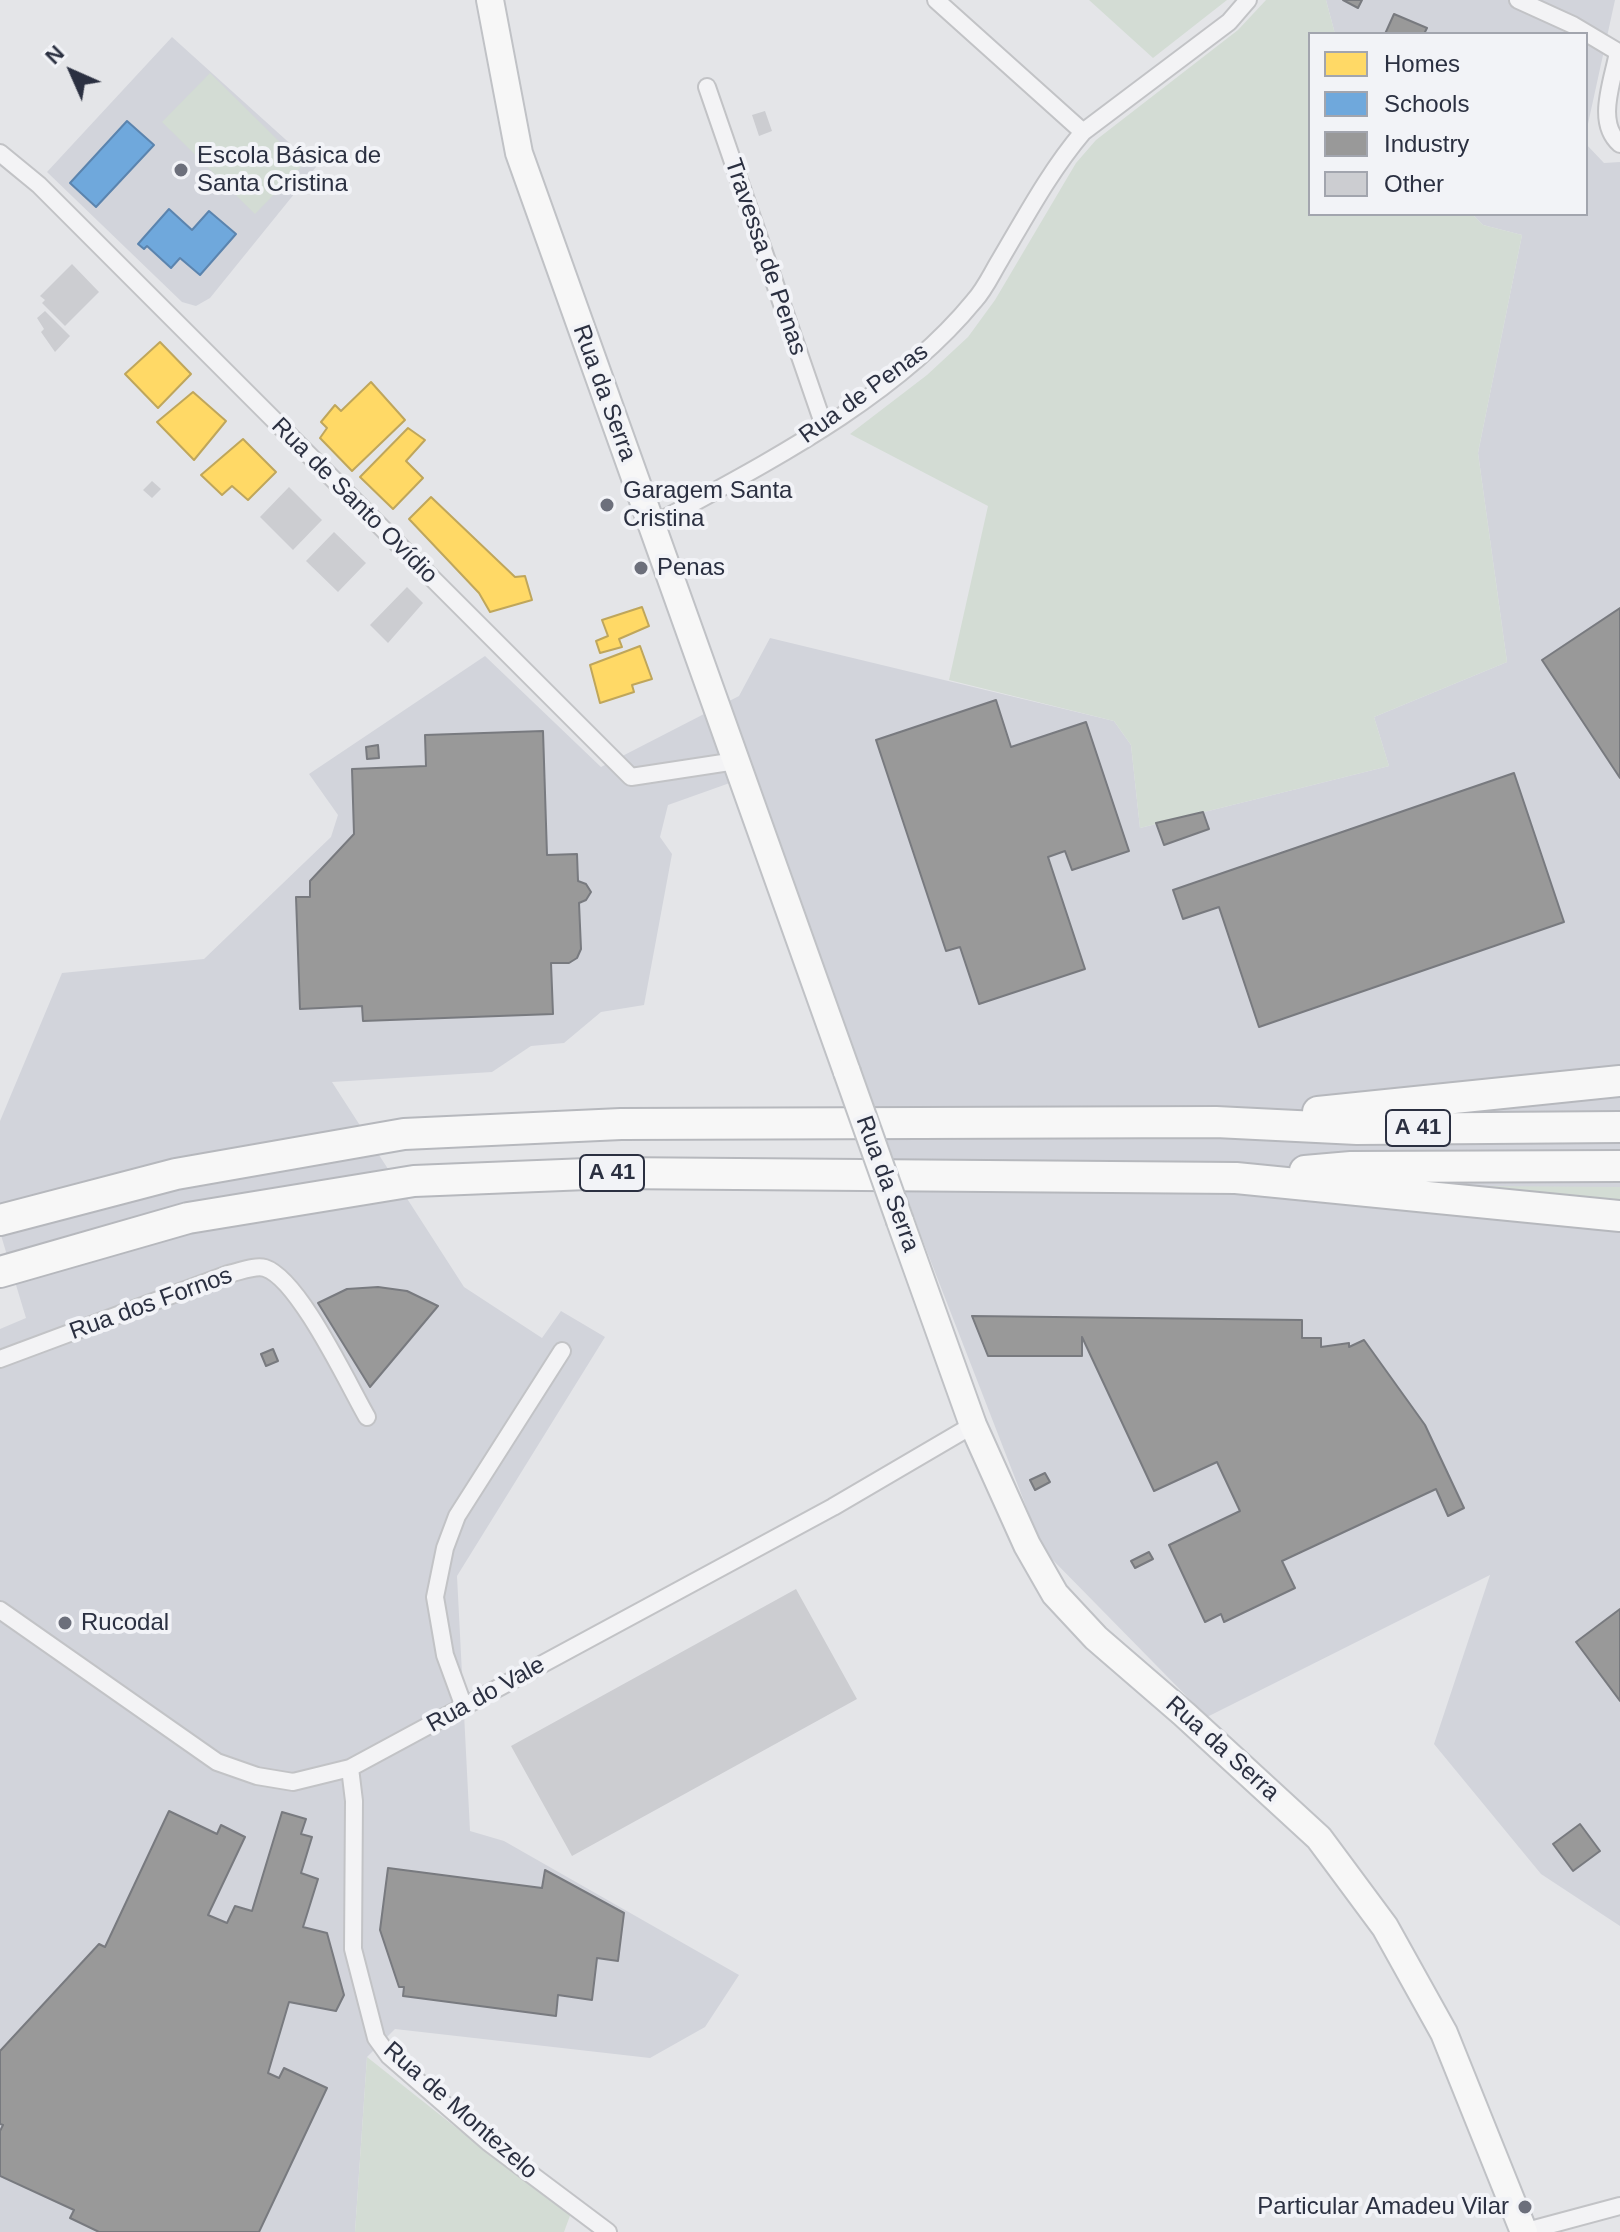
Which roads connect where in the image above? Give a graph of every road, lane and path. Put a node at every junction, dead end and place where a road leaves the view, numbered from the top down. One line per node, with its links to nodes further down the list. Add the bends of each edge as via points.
1 (490, 0): 13 (main road, Rua da Serra, via 519,153)
2 (936, 0): 9 (street)
3 (1248, 0): 9 (street, Rua de Penas, via 1229,22)
4 (1518, 0): 5 (street)
5 (1586, 32)
6 (1588, 33): 7 (street)
7 (1619, 49): 10 (street, via 1607,126)
8 (707, 87): 12 (street, Travessa de Penas)
9 (1083, 132): 12 (street, Rua de Penas, via 1063,155 976,299 941,338 886,384)
10 (1616, 141)
11 (0, 153): 14 (street, Rua de Santo Ovídio, via 39,185 631,777)
12 (824, 426): 13 (street, Rua de Penas)
13 (651, 526): 14 (main road, Rua da Serra)
14 (736, 761): 26 (main road, Rua da Serra, bridge)
15 (1620, 1081): 16 (highway)
16 (1216, 1122): 17 (highway, A 41, via 1357,1129); 21 (highway, A 41, via 621,1124 404,1134 176,1174)
17 (1620, 1127)
18 (1620, 1166): 19 (highway, A 41, via 1351,1167)
19 (1236, 1178): 20 (highway); 22 (highway, A 41, via 612,1173 414,1181 188,1218)
20 (1620, 1216)
21 (0, 1220)
22 (0, 1272)
23 (562, 1351): 28 (street, via 457,1516 445,1548 435,1597 445,1655)
24 (0, 1359): 25 (street, Rua dos Fornos, via 228,1274 261,1267 280,1275 303,1304)
25 (367, 1417)
26 (973, 1425): 28 (street, Rua do Vale); 32 (main road, Rua da Serra, via 1055,1594 1096,1638 1319,1838 1385,1927 1444,2033)
27 (0, 1610): 29 (street, Rua do Vale, via 217,1762 293,1782)
28 (464, 1707): 29 (street, Rua do Vale)
29 (350, 1768): 31 (street, Rua de Montezelo, via 353,1949 376,2038 389,2056 488,2142)
30 (1620, 2206): 32 (street)
31 (608, 2232)
32 (1524, 2232)

